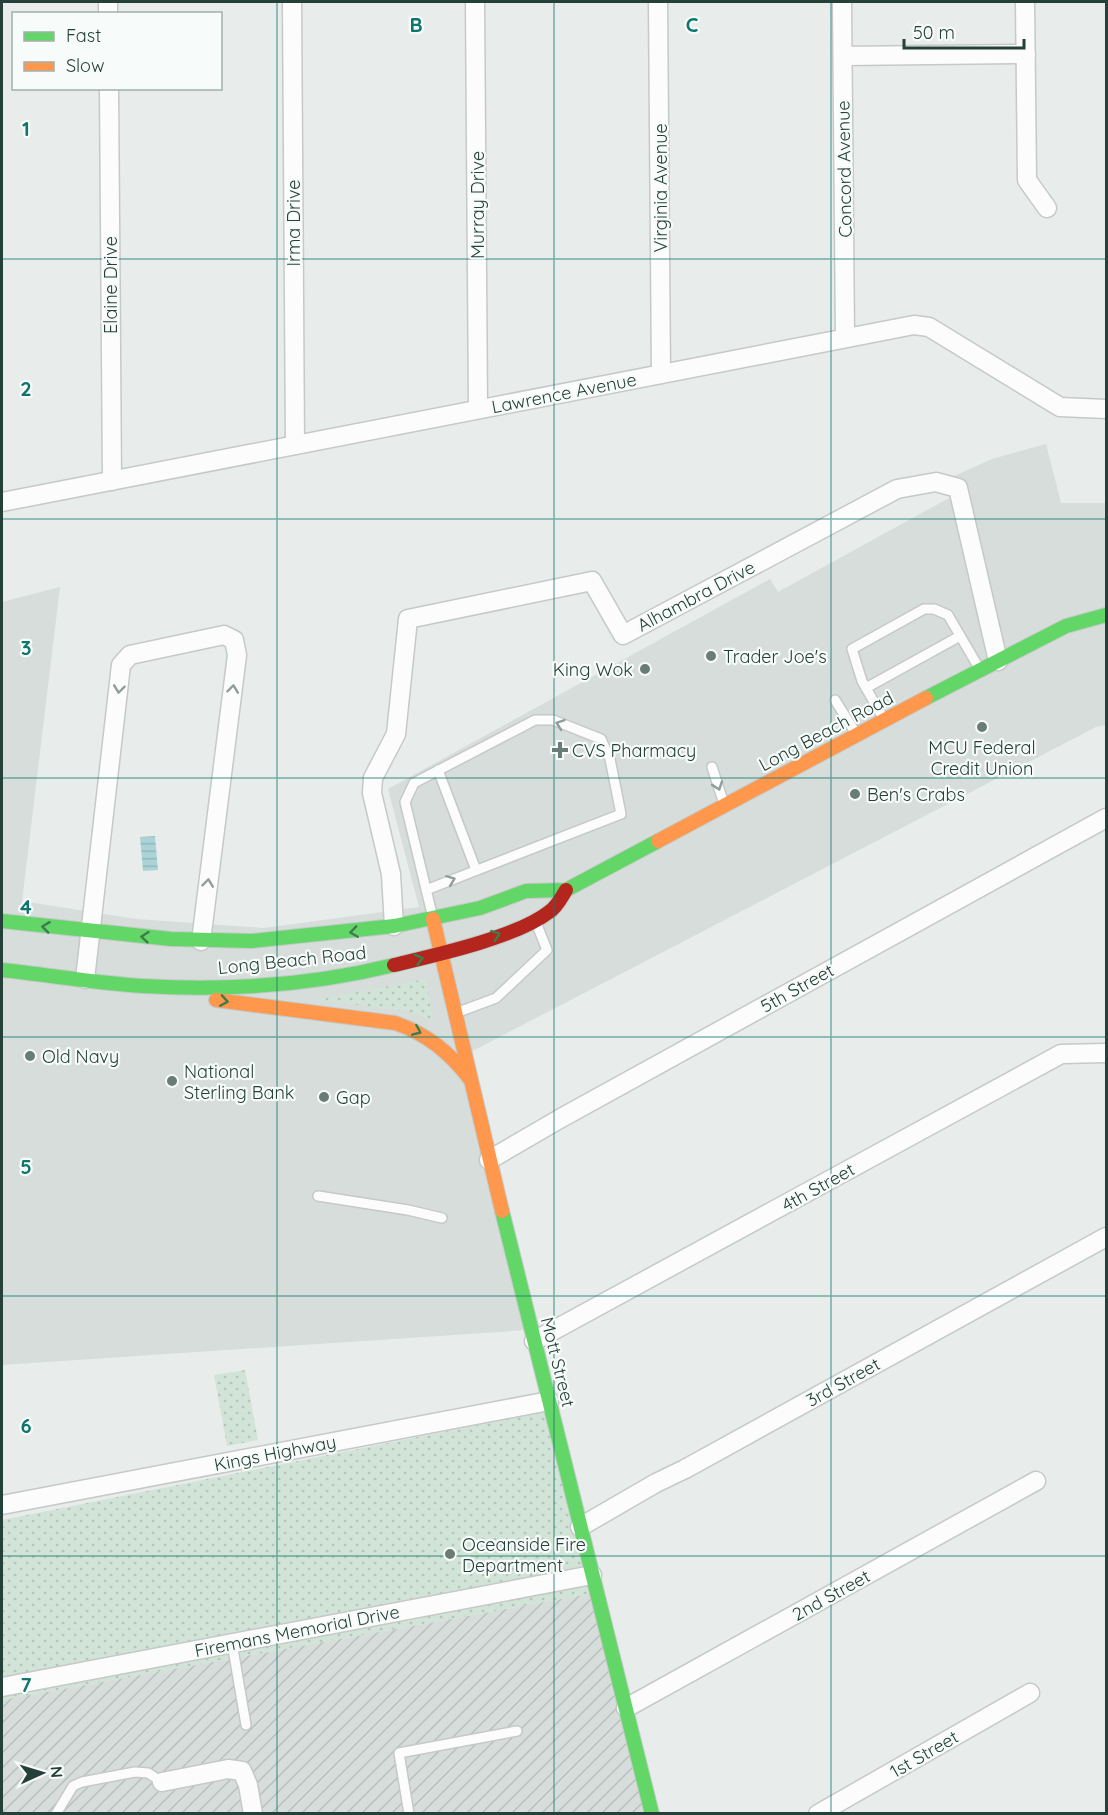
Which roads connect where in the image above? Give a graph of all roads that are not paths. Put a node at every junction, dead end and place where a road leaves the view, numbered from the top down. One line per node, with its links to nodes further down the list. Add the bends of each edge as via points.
1 (292, 2): 14 (street, Irma Drive)
2 (475, 2): 12 (street, Murray Drive)
3 (658, 2): 11 (street, Virginia Avenue)
4 (842, 2): 7 (street, Concord Avenue)
5 (1025, 2): 6 (street)
6 (1026, 54): 7 (street); 9 (street, via 1027,180)
7 (843, 56): 10 (street, Concord Avenue)
8 (109, 90): 15 (street, Elaine Drive)
9 (1047, 208)
10 (845, 337): 11 (street, Lawrence Avenue); 13 (street, Lawrence Avenue, via 914,325 929,327 1060,407)
11 (661, 374): 12 (street, Lawrence Avenue)
12 (478, 409): 14 (street, Lawrence Avenue)
13 (1107, 409)
14 (295, 445): 15 (street, Lawrence Avenue)
15 (111, 481): 16 (street, Lawrence Avenue)
16 (2, 502)
17 (1107, 615): 19 (main road, Long Beach Road, via 1066,626)
18 (960, 636): 20 (lane); 21 (lane, via 912,656); 21 (lane, via 948,615 924,609 915,620 852,649)
19 (998, 661): 20 (main road, Long Beach Road); 35 (street, Alhambra Drive, via 958,488 936,482 897,489 623,635 592,581 408,619 396,734 373,778 372,793 391,874)
20 (980, 670): 23 (main road, Long Beach Road)
21 (866, 688): 23 (lane)
22 (835, 700): 24 (lane)
23 (884, 720): 24 (main road, Long Beach Road)
24 (856, 734): 27 (main road, Long Beach Road)
25 (712, 767): 27 (lane, one-way to 27)
26 (438, 770): 29 (lane); 29 (lane, one-way to 26, via 621,814 610,759 601,739 553,720 535,720); 30 (lane, via 414,783 405,802)
27 (725, 806): 31 (main road, Long Beach Road)
28 (1107, 818): 45 (street, 5th Street)
29 (476, 870): 30 (lane, one-way to 29)
30 (426, 890): 32 (lane)
31 (566, 890): 32 (main road, Long Beach Road, via 526,891 480,908); 33 (main road, Long Beach Road, via 551,911)
32 (433, 919): 35 (main road, Long Beach Road); 38 (main road, Mott Street)
33 (535, 920): 38 (main road, Long Beach Road, one-way to 33); 42 (lane, via 547,950 496,998)
34 (2, 921): 36 (main road, Long Beach Road, one-way to 34)
35 (394, 926): 37 (main road, Long Beach Road, one-way to 37, via 252,941)
36 (90, 932): 37 (main road, Long Beach Road, one-way to 36); 37 (street, one-way to 36, via 237,655 234,640 224,635 130,654 122,665); 40 (street)
37 (201, 940)
38 (441, 954): 41 (main road, Long Beach Road, one-way to 38, via 289,982 361,972); 42 (main road, Mott Street)
39 (2, 970): 40 (main road, Long Beach Road)
40 (85, 980): 41 (main road, Long Beach Road)
41 (146, 986): 44 (main road, one-way to 44, via 223,1001 404,1026 436,1041)
42 (455, 1013): 44 (main road, Mott Street)
43 (1107, 1053): 49 (street, 4th Street, via 1061,1054)
44 (470, 1079): 45 (main road, Mott Street)
45 (489, 1160): 49 (main road, Mott Street)
46 (318, 1196): 47 (lane)
47 (442, 1218)
48 (1107, 1237): 53 (street, 3rd Street)
49 (534, 1341): 50 (main road, Mott Street)
50 (549, 1401): 52 (street, Kings Highway); 53 (main road, Mott Street)
51 (1036, 1481): 58 (street, 2nd Street)
52 (2, 1505)
53 (580, 1527): 54 (main road, Mott Street)
54 (592, 1575): 55 (street, Firemans Memorial Drive); 58 (main road, Mott Street)
55 (232, 1643): 56 (street, Firemans Memorial Drive); 59 (lane)
56 (2, 1687)
57 (1030, 1692): 66 (street, 1st Street)
58 (626, 1708): 65 (main road, Mott Street)
59 (246, 1725)
60 (517, 1731): 64 (lane, via 399,1753)
61 (162, 1782): 62 (lane, via 148,1773 135,1772 82,1782 74,1786); 63 (street, via 228,1769 242,1771)
62 (56, 1814)
63 (253, 1814)
64 (409, 1814)
65 (652, 1814)
66 (818, 1814)

